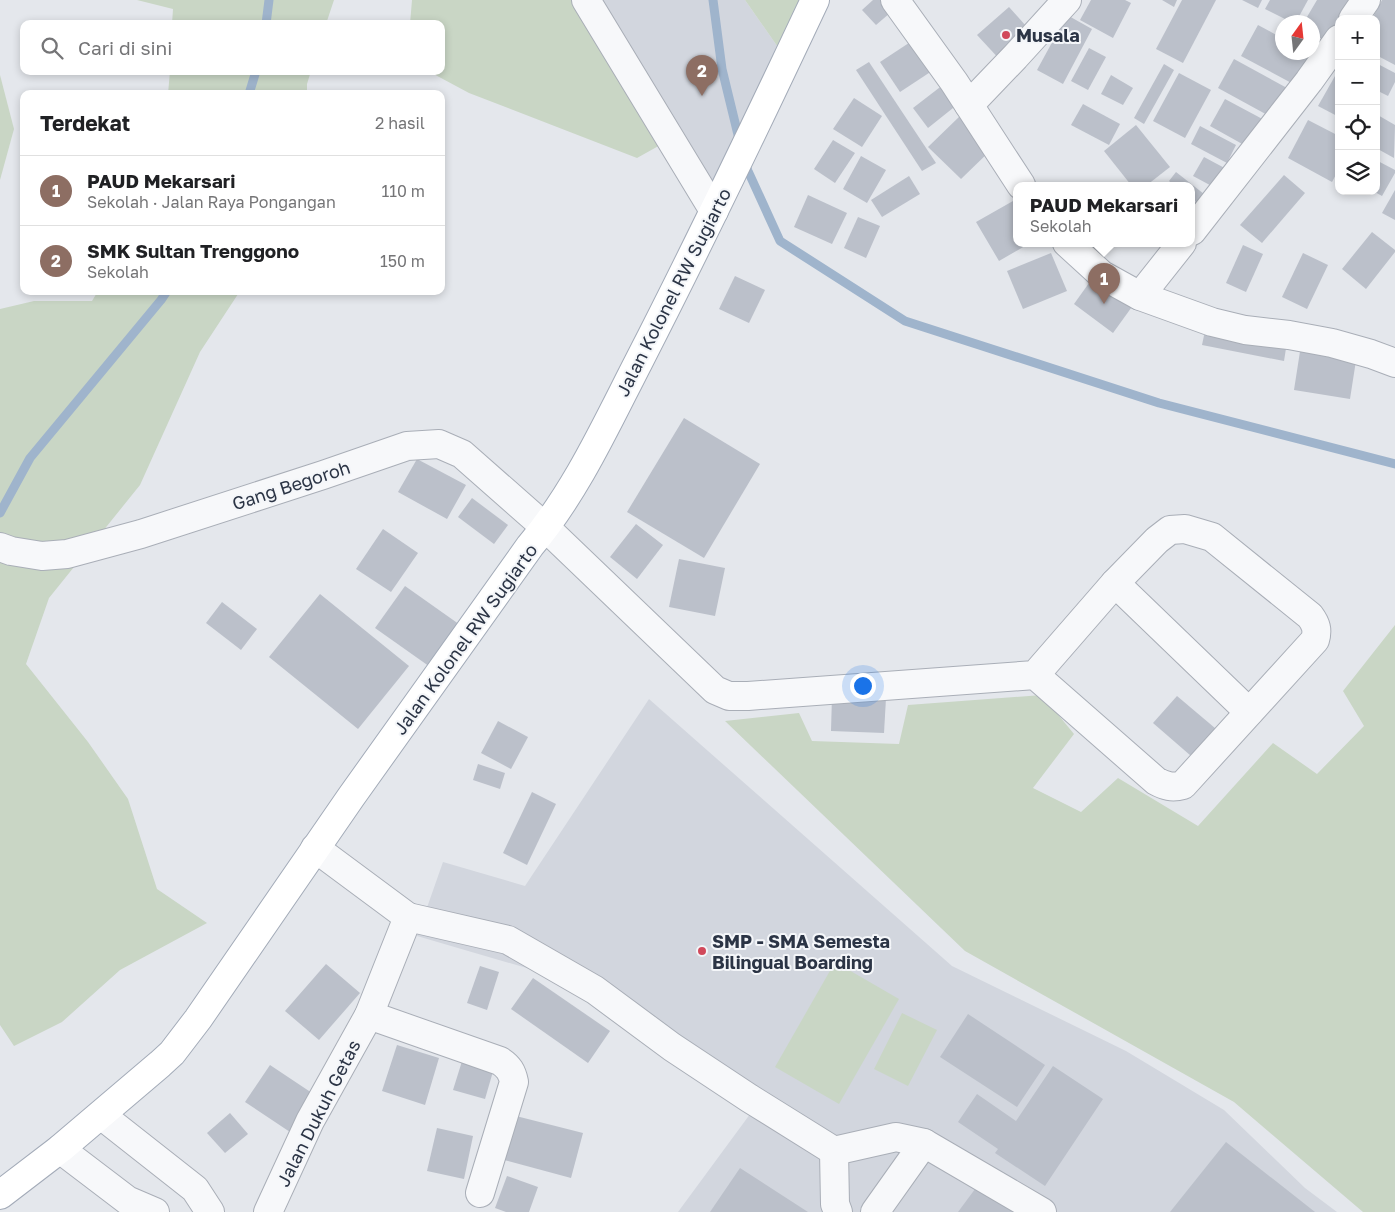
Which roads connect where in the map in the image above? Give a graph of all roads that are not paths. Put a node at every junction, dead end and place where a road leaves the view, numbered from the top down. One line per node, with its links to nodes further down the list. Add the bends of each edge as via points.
1 (586, 0): 10 (street)
2 (815, 0): 10 (main road, Jalan Kolonel RW Sugiarto)
3 (895, 0): 8 (street)
4 (1068, 0): 8 (street)
5 (1366, 0): 6 (street)
6 (1356, 15)
7 (1335, 45): 11 (street)
8 (969, 105): 9 (street)
9 (1019, 182)
10 (714, 211): 16 (main road, Jalan Kolonel RW Sugiarto, via 586,463)
11 (1195, 227)
12 (1071, 247): 14 (street, via 1102,275)
13 (1179, 247): 14 (street)
14 (1140, 296): 15 (street, via 1212,322 1332,343)
15 (1395, 363)
16 (546, 528): 17 (street, Gang Begoroh, via 462,454 439,444 407,446 141,534 67,554 42,556); 19 (street, Gang Begoroh, via 715,690 728,696); 21 (main road, Jalan Kolonel RW Sugiarto)
17 (6, 549)
18 (1115, 583): 19 (street); 20 (street); 20 (street, via 1157,540 1170,530 1185,529 1212,537 1310,616 1315,622 1315,640)
19 (1036, 675): 20 (street, via 1156,781 1166,786 1183,785)
20 (1249, 712)
21 (315, 848): 22 (street); 24 (main road, Jalan Kolonel RW Sugiarto, via 172,1053)
22 (408, 917): 23 (street, Jalan Dukuh Getas); 27 (street, via 508,940 595,990 672,1047)
23 (369, 1015): 28 (street, via 500,1061 512,1073 514,1082); 32 (street, Jalan Dukuh Getas, via 310,1121)
24 (101, 1115): 26 (main road, Jalan Kolonel RW Sugiarto); 31 (street, via 195,1189)
25 (924, 1143): 27 (street, via 896,1137); 34 (street); 35 (street)
26 (60, 1150): 29 (main road, Jalan Kolonel RW Sugiarto); 30 (street, via 126,1200)
27 (834, 1151): 33 (street)
28 (480, 1193)
29 (0, 1195)
30 (155, 1212)
31 (210, 1212)
32 (268, 1212)
33 (838, 1212)
34 (875, 1212)
35 (1042, 1212)

